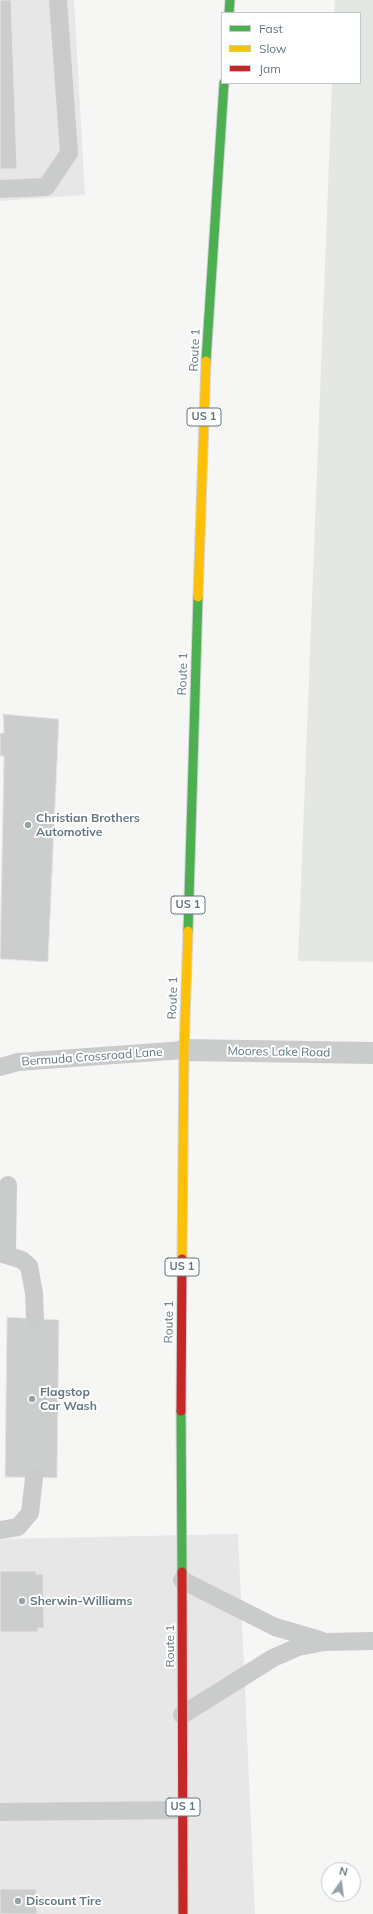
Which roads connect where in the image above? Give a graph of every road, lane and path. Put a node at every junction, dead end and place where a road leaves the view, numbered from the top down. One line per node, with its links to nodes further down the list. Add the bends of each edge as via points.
1 (58, 0): 5 (lane, via 69,153 46,187)
2 (230, 0): 3 (main road)
3 (229, 12)
4 (224, 84): 6 (main road, Route 1 / US 1, via 203,423)
5 (0, 190)
6 (184, 1050): 7 (street, Moores Lake Road); 8 (lane, Bermuda Crossroad Lane, via 18,1062); 14 (main road, Route 1 / US 1, via 180,1484)
7 (373, 1053)
8 (0, 1067)
9 (8, 1184): 10 (lane)
10 (3, 1253): 11 (lane, via 22,1260 29,1266)
11 (35, 1319)
12 (34, 1478): 13 (lane, via 30,1513 18,1527)
13 (0, 1530)
14 (182, 1580): 15 (lane, via 275,1627); 17 (main road, Route 1 / US 1)
15 (325, 1642): 16 (lane); 17 (lane, via 298,1647 273,1658)
16 (373, 1642)
17 (182, 1715): 18 (main road, Route 1 / US 1)
18 (183, 1810): 19 (lane); 20 (main road, Route 1 / US 1)
19 (0, 1812)
20 (183, 1914)

